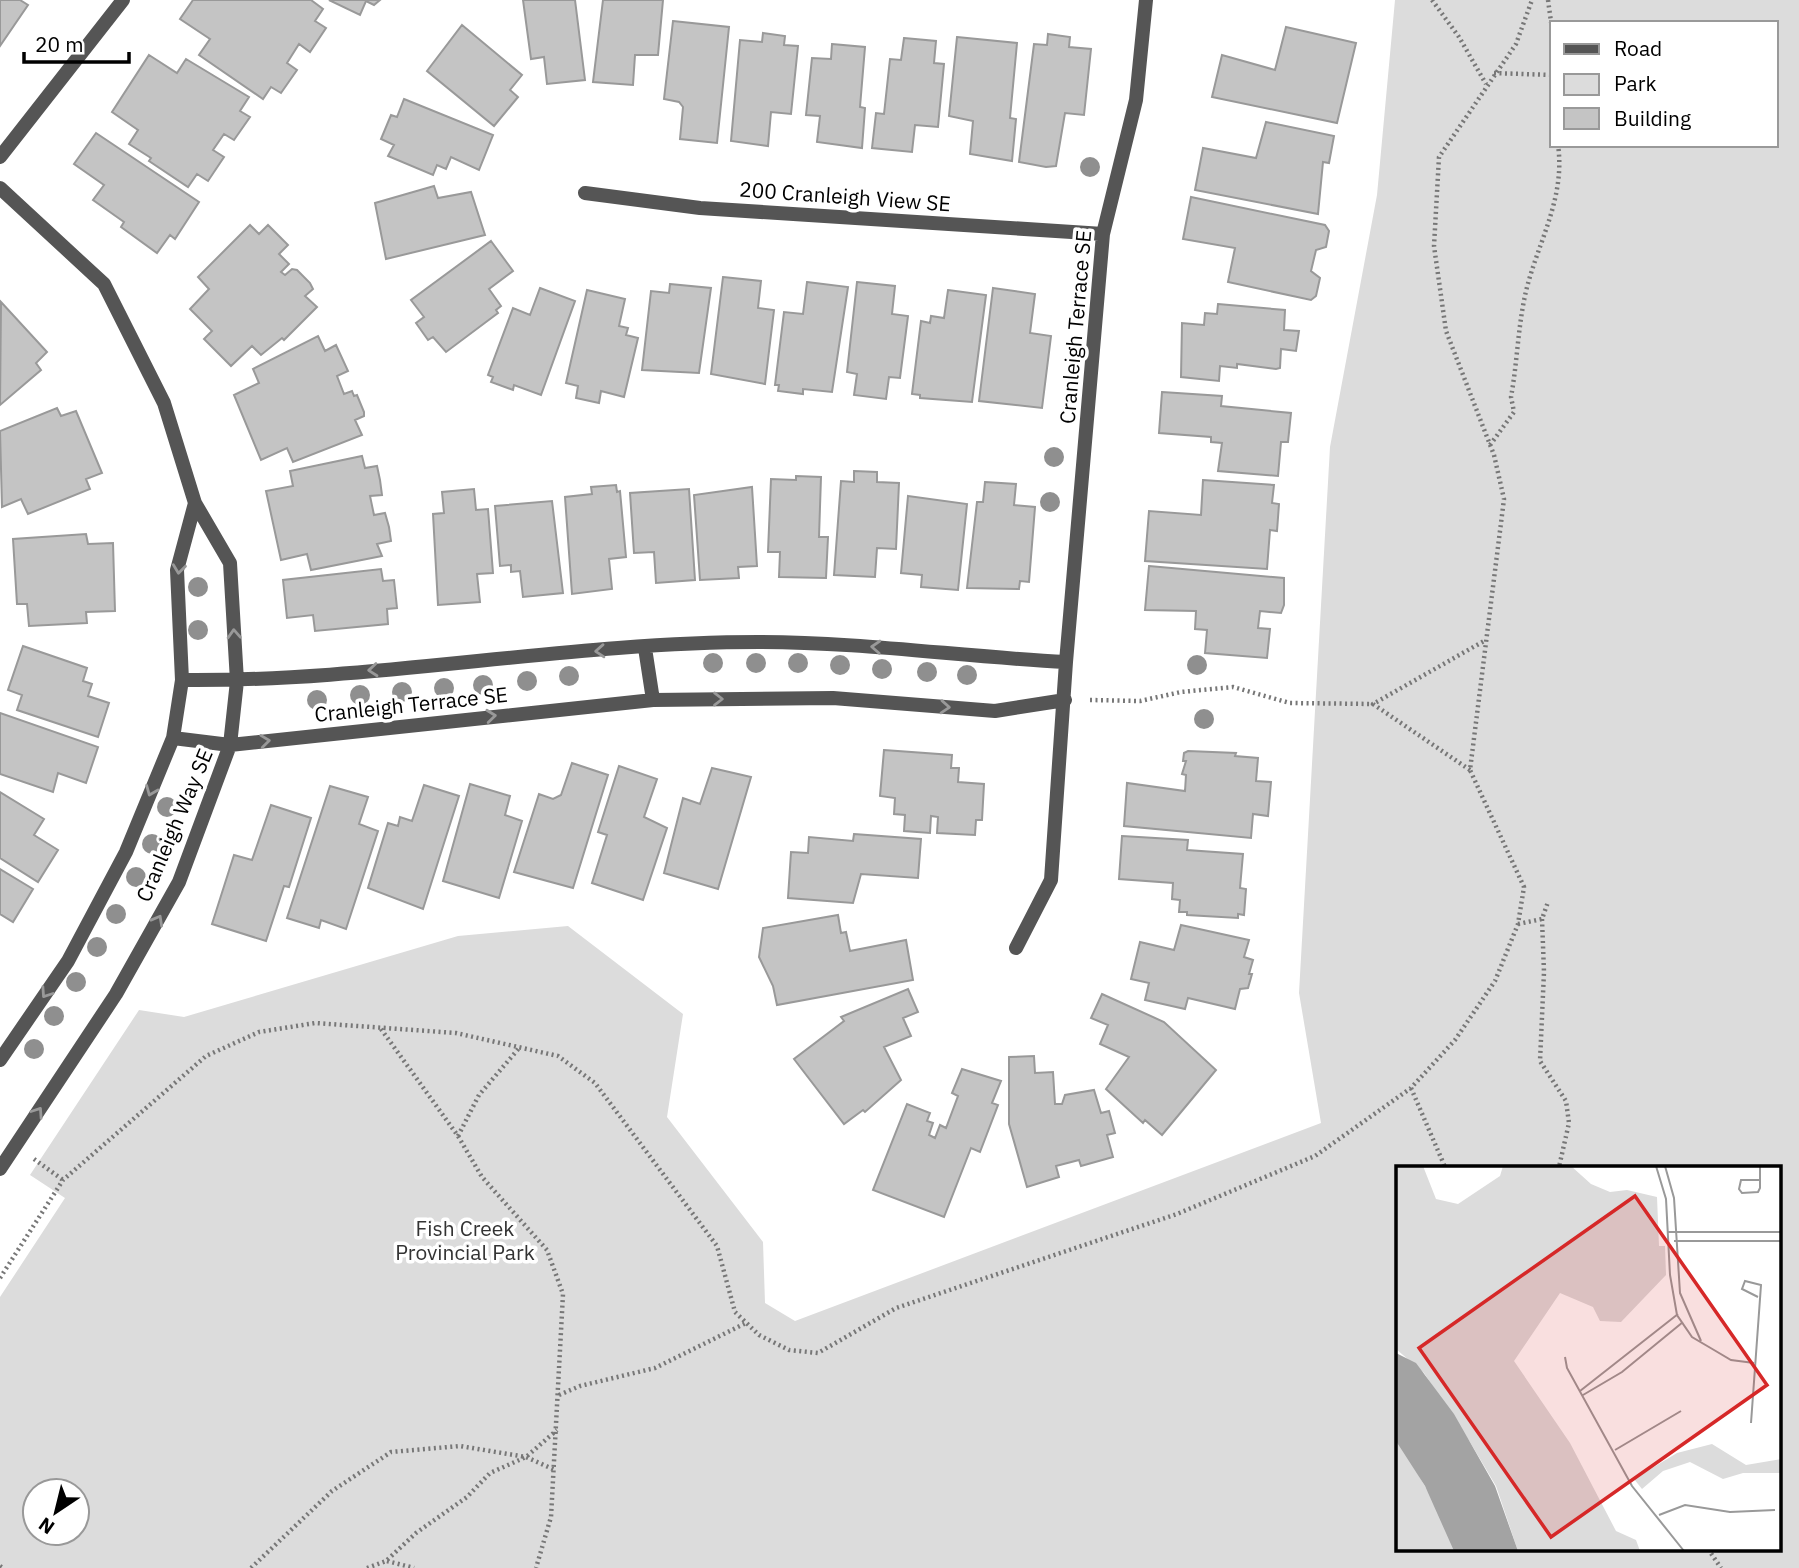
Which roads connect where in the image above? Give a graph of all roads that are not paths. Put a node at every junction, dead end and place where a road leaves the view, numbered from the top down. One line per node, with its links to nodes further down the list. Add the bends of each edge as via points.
1 (123, 0): 3 (street)
2 (1146, 0): 6 (street, Cranleigh Terrace SE, via 1136,100)
3 (0, 157)
4 (0, 188): 7 (street, Cranleigh Way SE, via 104,284 164,403)
5 (584, 193): 6 (street, 200 Cranleigh View SE, via 700,208)
6 (1103, 234): 9 (street, Cranleigh Terrace SE)
7 (195, 503): 10 (street, Cranleigh Way SE, one-way to 10, via 177,570); 11 (street, Cranleigh Way SE, one-way to 7, via 230,563)
8 (645, 648): 9 (street, Cranleigh Terrace SE, one-way to 8, via 759,642); 11 (street, Cranleigh Terrace SE, one-way to 11); 12 (street)
9 (1066, 662): 13 (street, Cranleigh Terrace SE)
10 (182, 680): 11 (street, Cranleigh Terrace SE); 14 (street, Cranleigh Way SE)
11 (237, 681): 15 (street, Cranleigh Way SE)
12 (653, 700): 13 (street, Cranleigh Terrace SE, one-way to 13, via 833,698 995,711); 15 (street, Cranleigh Terrace SE, one-way to 12)
13 (1065, 700): 16 (street, via 1051,880)
14 (173, 738): 15 (street, Cranleigh Terrace SE); 17 (street, Cranleigh Way SE, one-way to 17, via 126,852 81,936)
15 (230, 745): 18 (street, Cranleigh Way SE, one-way to 15, via 116,994 172,893)
16 (1016, 948)
17 (0, 1060)
18 (0, 1170)

